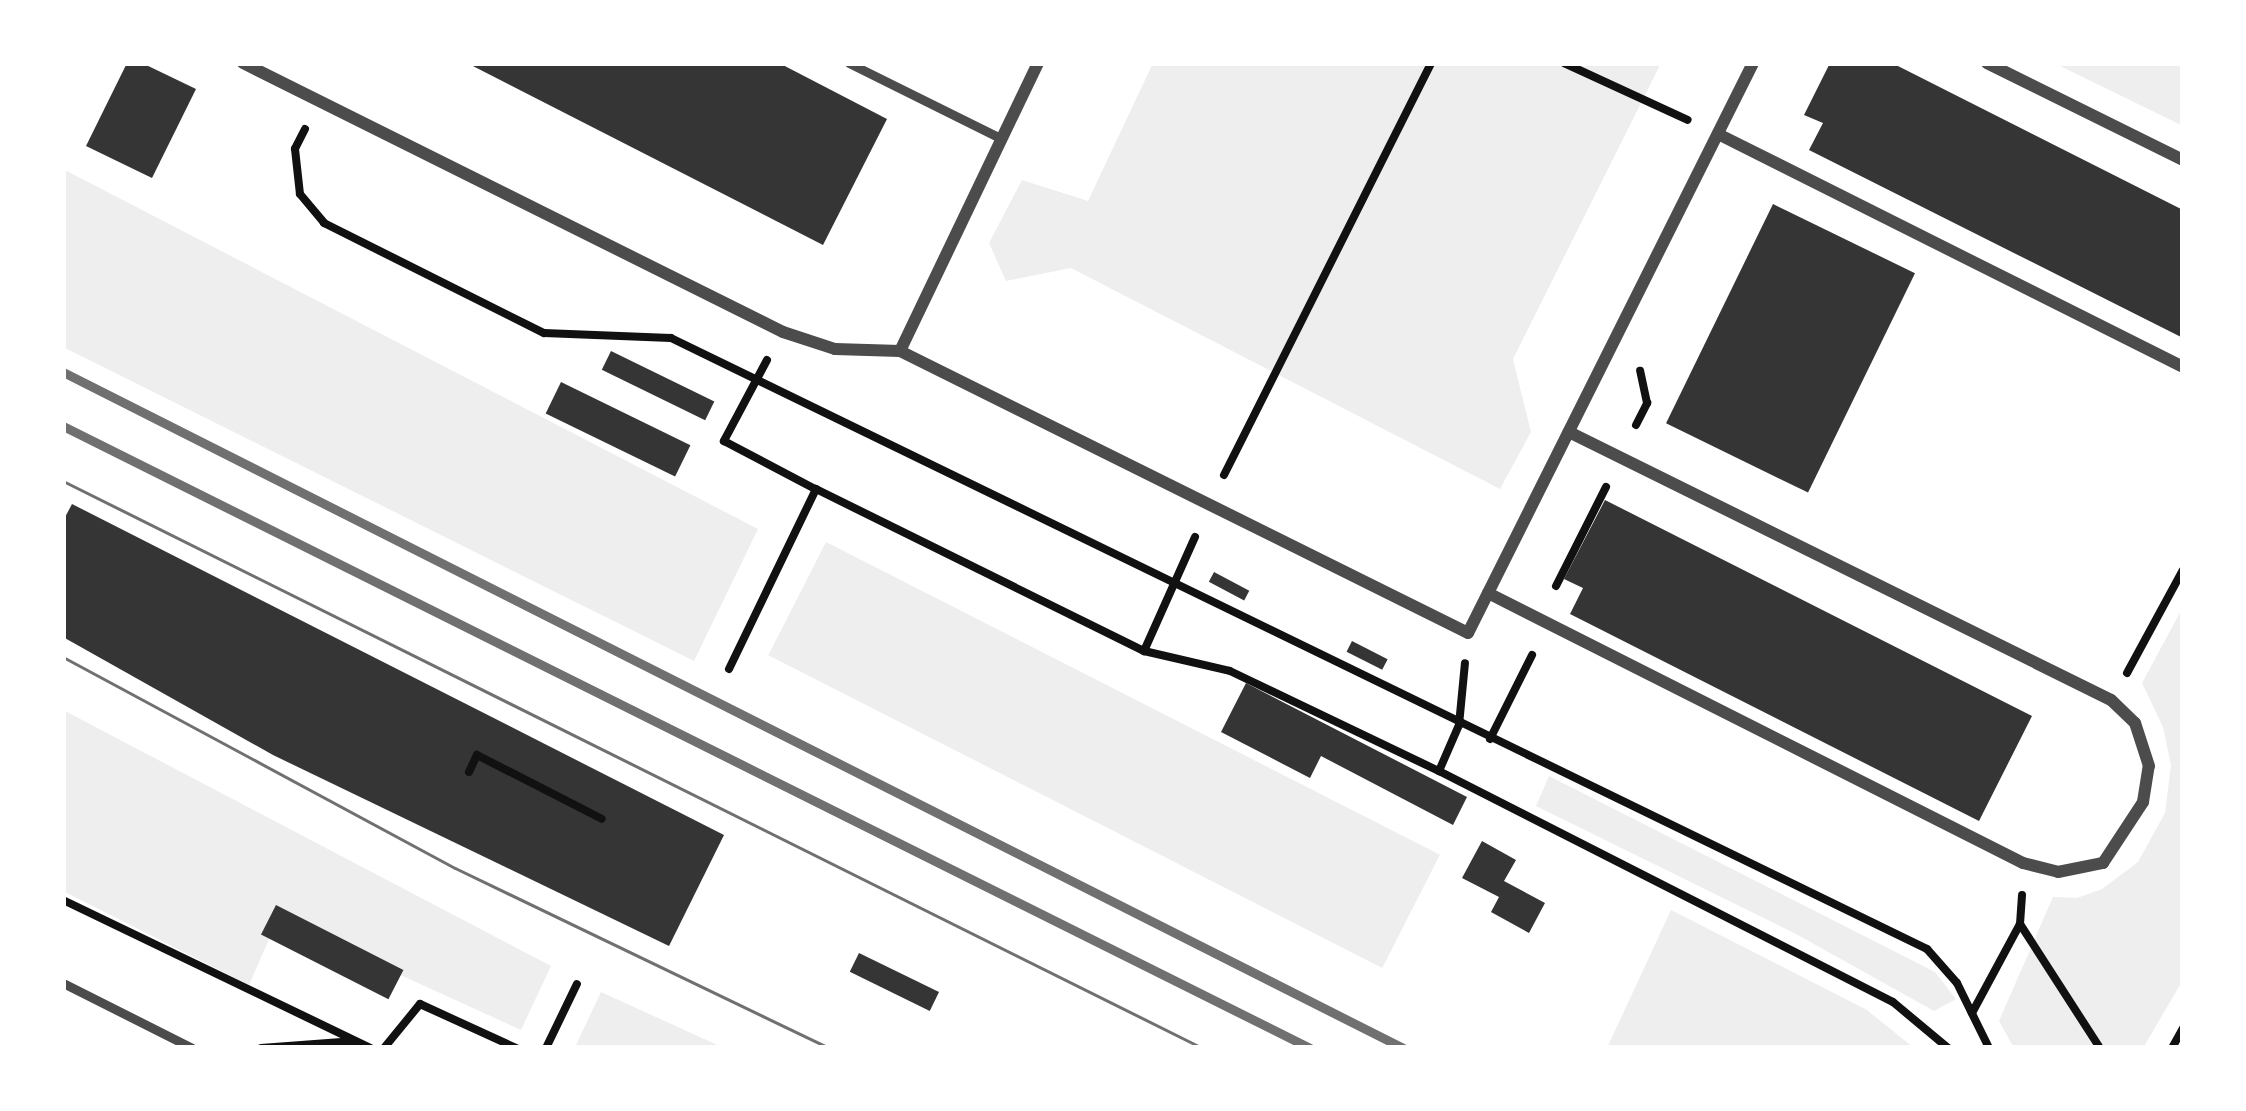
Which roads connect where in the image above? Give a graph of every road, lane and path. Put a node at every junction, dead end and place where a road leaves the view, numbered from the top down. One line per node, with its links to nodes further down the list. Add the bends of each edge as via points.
1 (243, 63): 8 (street)
2 (849, 63): 10 (lane)
3 (1038, 63): 10 (street)
4 (1431, 63): 20 (path)
5 (1564, 63): 9 (path)
6 (1754, 63): 9 (street)
7 (1987, 63): 11 (street)
8 (318, 100): 12 (street); 16 (path, via 295,149 300,194 324,223 544,333 670,338)
9 (1718, 134): 13 (street); 15 (street)
10 (1000, 137): 14 (street)
11 (2183, 160)
12 (783, 332): 14 (street, via 835,349); 16 (path)
13 (1615, 339): 17 (street); 18 (path, via 1642,374 1647,403)
14 (900, 351): 20 (street)
15 (2183, 367)
16 (756, 379): 19 (path, via 724,441); 22 (path)
17 (1569, 432): 18 (street); 23 (street)
18 (1621, 457): 24 (path, via 1548,601); 28 (street)
19 (816, 489): 26 (path); 27 (path)
20 (1209, 505): 22 (path); 25 (street)
21 (2183, 570): 28 (path)
22 (1173, 586): 26 (path); 29 (path)
23 (1488, 592): 24 (street); 25 (street)
24 (1549, 623): 30 (path); 34 (street)
25 (1468, 633): 29 (path)
26 (1144, 651): 31 (path, via 1230,671)
27 (729, 669)
28 (2111, 700): 34 (street, via 2134,723 2149,766 2143,802 2103,863 2058,872)
29 (1459, 725): 30 (path); 31 (path)
30 (1490, 740): 39 (path, via 1927,949)
31 (1439, 771): 48 (path, via 1893,1002)
32 (469, 772): 33 (path, via 477,755)
33 (602, 818)
34 (2023, 863): 36 (path)
35 (63, 900): 41 (path)
36 (2020, 923): 39 (path); 50 (path)
37 (63, 983): 42 (lane)
38 (578, 984): 47 (path)
39 (1972, 1013): 49 (path)
40 (2183, 1028): 51 (path)
41 (357, 1041): 43 (path); 44 (path)
42 (192, 1048)
43 (262, 1048)
44 (370, 1048)
45 (384, 1048): 46 (path, via 420,1004)
46 (516, 1048)
47 (546, 1048)
48 (1948, 1048)
49 (1989, 1048)
50 (2100, 1048)
51 (2172, 1048)

